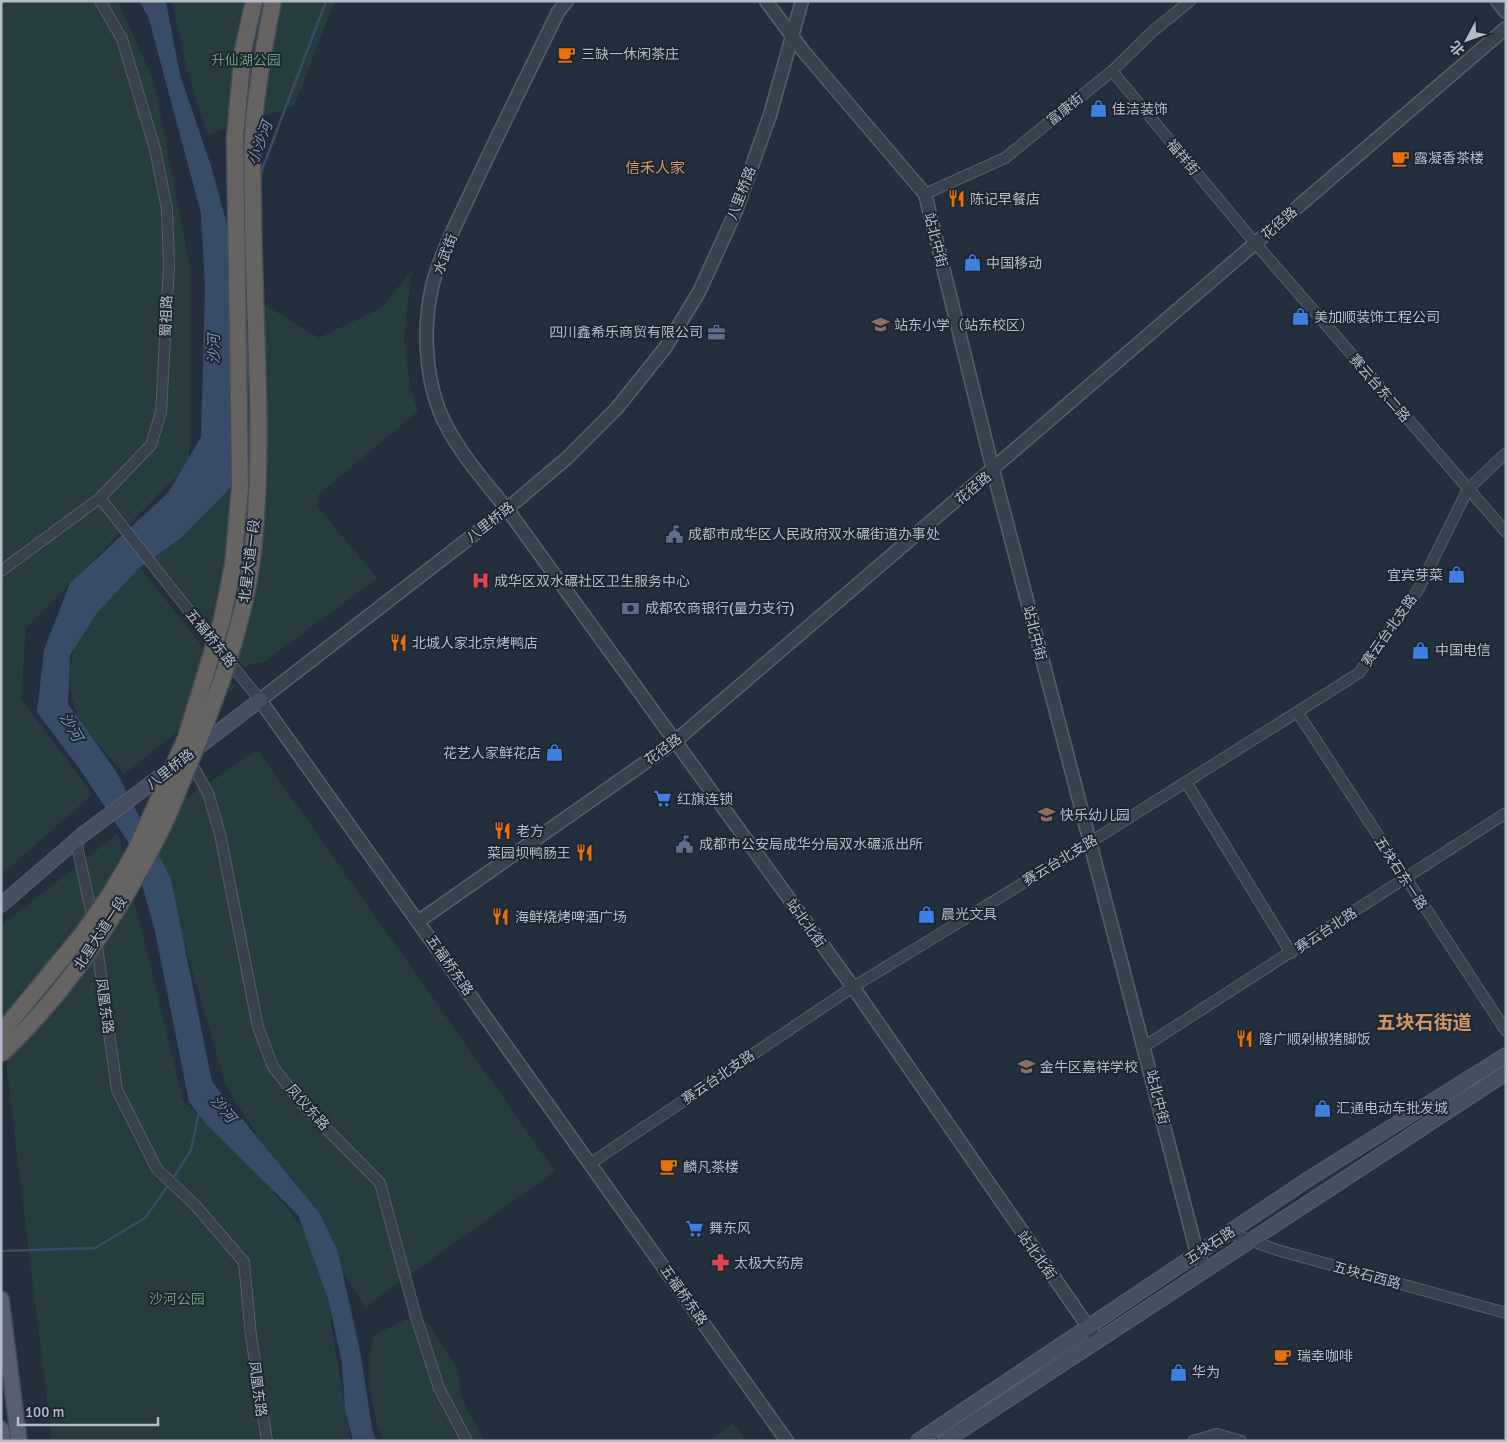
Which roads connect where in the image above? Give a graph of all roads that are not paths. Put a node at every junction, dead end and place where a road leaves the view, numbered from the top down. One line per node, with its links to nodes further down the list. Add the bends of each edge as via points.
1 (100, 1): 18 (street, 蜀祖路, via 122,39 155,149 167,210 169,265 161,412 151,445)
2 (254, 1): 36 (highway, 北星大道一段, bridge, via 243,50 235,138 240,488 233,565 222,620 186,738 135,852 84,932)
3 (273, 1): 38 (highway, 北星大道一段, bridge, via 262,57 253,136 258,401 254,541 235,642 162,828 137,874 84,960)
4 (567, 1): 19 (street, 水武街, via 558,12 449,239 432,287 426,328 428,366 439,409 456,444)
5 (766, 1): 11 (street, 站北中街)
6 (802, 1): 11 (street, 八里桥路)
7 (1190, 1): 12 (street, 富康街)
8 (1497, 1): 9 (street)
9 (1506, 12)
10 (1506, 28): 14 (street, 花径路)
11 (791, 36): 13 (street, 站北中街); 19 (street, 八里桥路, via 770,114 736,210 699,292 664,348 617,408 567,458)
12 (1112, 71): 13 (street, 富康街, via 1005,158); 14 (street, 福祥街)
13 (925, 194): 16 (street, 站北中街)
14 (1255, 243): 16 (street, 花径路); 17 (street, 赛云台东二路)
15 (1506, 453): 17 (street, 赛云台北支路)
16 (993, 470): 24 (street, 花径路); 29 (street, 站北中街)
17 (1468, 489): 20 (street, 赛云台东二路); 23 (street, 赛云台北支路, via 1418,590 1372,658 1359,673)
18 (100, 498): 21 (street, 蜀祖路); 22 (street, 五福桥东路)
19 (507, 510): 22 (street, 八里桥路); 24 (street, 站北北街)
20 (1506, 532)
21 (1, 572)
22 (260, 700): 25 (main road, 八里桥路); 32 (street, 五福桥东路)
23 (1298, 713): 26 (street, 赛云台北支路); 30 (street, 五块石东一路)
24 (673, 743): 32 (street, 花径路); 34 (street, 站北北街)
25 (187, 756): 28 (main road, 八里桥路); 54 (street, 凤仪东路, via 208,793 220,834 258,1027 274,1067 305,1107 380,1183 439,1388)
26 (1186, 782): 29 (street, 赛云台北支路); 33 (street)
27 (1506, 813): 30 (street, 赛云台北路)
28 (80, 836): 31 (main road, 八里桥路); 53 (street, 凤凰东路, via 77,846 93,916 117,1090 157,1169 195,1205 244,1262)
29 (1089, 843): 34 (street, 赛云台北支路); 37 (street, 站北中街)
30 (1405, 880): 33 (street, 赛云台北路); 35 (street, 五块石东一路)
31 (1, 905)
32 (419, 921): 41 (street, 五福桥东路)
33 (1291, 953): 37 (street, 赛云台北路)
34 (852, 987): 41 (street, 赛云台北支路); 48 (street, 站北北街)
35 (1506, 1031)
36 (1, 1033)
37 (1145, 1046): 44 (street, 站北中街)
38 (1, 1054)
39 (1506, 1056): 42 (main road, 五块石路, via 1310,1178)
40 (1506, 1073): 43 (main road, 五块石路)
41 (590, 1164): 55 (street, 五福桥东路)
42 (1230, 1233): 43 (street, 五块石西路); 44 (main road, 五块石路)
43 (1250, 1240): 45 (main road, 五块石路); 47 (street, 五块石西路)
44 (1198, 1253): 45 (street, 站北中街); 48 (main road, 五块石路)
45 (1205, 1270): 49 (main road, 五块石路)
46 (1, 1299): 52 (main road)
47 (1506, 1313)
48 (1088, 1327): 49 (street, 站北北街); 56 (main road, 五块石路)
49 (1098, 1341): 57 (main road, 五块石路)
50 (1, 1429): 51 (main road)
51 (3, 1441)
52 (19, 1441)
53 (267, 1441)
54 (467, 1441)
55 (787, 1441)
56 (918, 1441)
57 (945, 1441)
58 (1192, 1441): 59 (street, via 1217,1434)
59 (1241, 1441)

